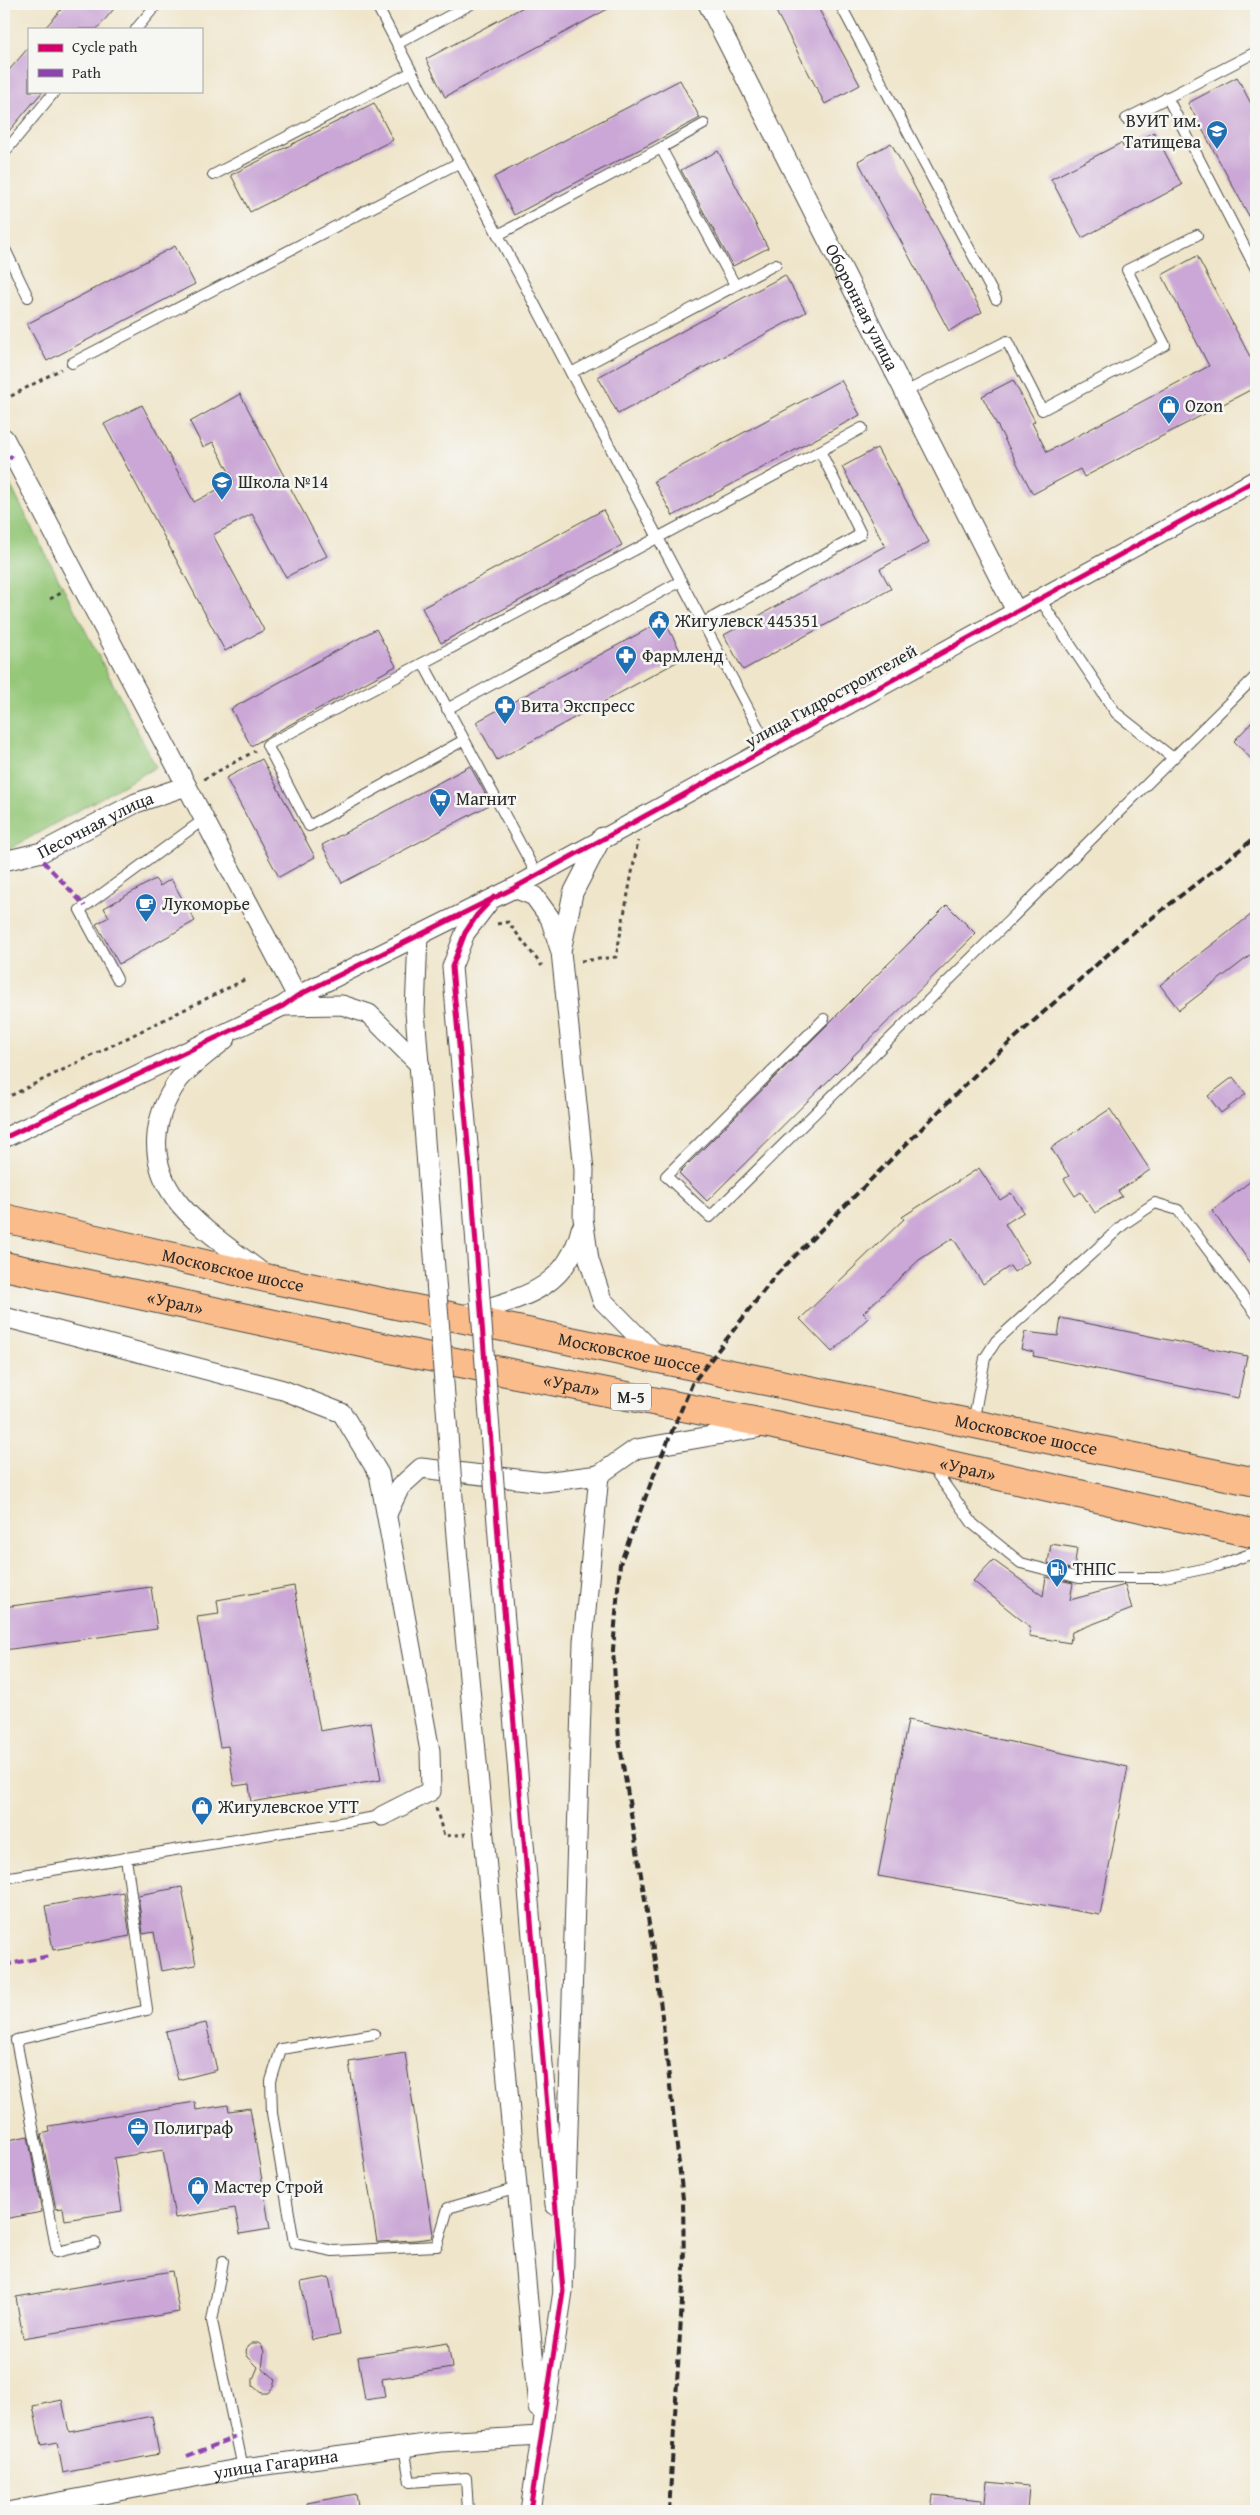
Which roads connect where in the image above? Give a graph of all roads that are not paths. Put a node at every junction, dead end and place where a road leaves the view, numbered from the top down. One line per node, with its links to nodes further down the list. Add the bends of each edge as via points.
1 (156, 4): 6 (lane)
2 (376, 4): 7 (lane)
3 (471, 4): 7 (lane)
4 (708, 4): 28 (street, Оборонная улица)
5 (840, 4): 25 (lane)
6 (137, 28)
7 (397, 44): 9 (lane)
8 (1256, 52): 11 (lane)
9 (412, 72): 16 (lane); 17 (lane)
10 (55, 92): 15 (lane)
11 (1167, 97): 12 (lane); 22 (lane)
12 (1126, 119)
13 (704, 124): 14 (lane)
14 (661, 148): 18 (lane); 23 (lane)
15 (4, 153)
16 (460, 162): 18 (lane); 26 (lane)
17 (213, 175)
18 (498, 235): 27 (lane)
19 (1197, 235): 28 (lane, via 1127,270 1165,345 1156,350 1042,410 1007,340)
20 (4, 247): 24 (lane)
21 (776, 264): 23 (lane)
22 (1256, 269)
23 (736, 286): 27 (lane)
24 (28, 297)
25 (996, 299)
26 (72, 363)
27 (571, 372): 33 (lane)
28 (905, 392): 36 (street, Оборонная улица)
29 (862, 428): 31 (lane)
30 (4, 438): 44 (street)
31 (820, 451): 33 (lane); 37 (lane, via 861,534)
32 (1256, 480): 35 (street, улица Гидростроителей)
33 (658, 536): 34 (lane); 38 (lane)
34 (681, 580): 37 (lane); 40 (lane)
35 (1039, 598): 36 (street, улица Гидростроителей); 43 (lane, via 1116,714)
36 (1016, 611): 42 (street, улица Гидростроителей)
37 (703, 623): 42 (lane)
38 (423, 663): 40 (lane); 41 (lane, via 267,745 309,826)
39 (1256, 676): 43 (lane)
40 (447, 710): 41 (lane)
41 (464, 740): 48 (lane)
42 (768, 746): 46 (street, улица Гидростроителей)
43 (1174, 758): 55 (lane, via 710,1217 666,1176)
44 (186, 787): 45 (street); 47 (street, Песочная улица, via 136,802 42,852)
45 (204, 820): 53 (lane, via 80,910); 54 (street)
46 (602, 837): 48 (street, улица Гидростроителей); 52 (street, via 573,893)
47 (4, 861)
48 (537, 875): 49 (street, улица Гидростроителей)
49 (514, 888): 50 (street, улица Гидростроителей); 52 (street, via 534,896 550,918)
50 (494, 897): 51 (street, улица Гидростроителей); 82 (street, bridge, via 466,933 452,967)
51 (418, 935): 54 (street, улица Гидростроителей); 57 (street, via 414,1012)
52 (560, 952): 60 (street, via 584,1170)
53 (117, 979)
54 (290, 1001): 56 (street, улица Гидростроителей); 57 (street, via 342,1005 369,1014)
55 (824, 1019)
56 (243, 1024): 58 (street, улица Гидростроителей); 62 (street, via 178,1080 158,1119 156,1161 174,1198 198,1222)
57 (420, 1065): 79 (street, bridge, via 458,1561)
58 (4, 1138)
59 (4, 1218): 62 (highway, Московское шоссе)
60 (583, 1218): 65 (street, via 576,1250 558,1276 525,1297); 66 (street, via 589,1260 602,1300)
61 (4, 1266): 68 (highway, «Урал» / М-5, via 400,1351)
62 (270, 1279): 65 (highway, Московское шоссе)
63 (1256, 1314): 67 (lane, via 1178,1210 1155,1203 1124,1224 996,1341 985,1358)
64 (4, 1317): 72 (street, via 283,1390 342,1413 379,1474)
65 (456, 1317): 66 (highway, Московское шоссе)
66 (659, 1358): 67 (highway, Московское шоссе)
67 (973, 1423): 71 (highway, Московское шоссе)
68 (774, 1425): 69 (highway, «Урал» / М-5); 70 (street, via 636,1449)
69 (927, 1460): 73 (highway, «Урал» / М-5); 74 (lane, via 973,1524 1021,1564 1079,1578 1160,1578 1217,1566)
70 (599, 1475): 72 (street, via 544,1482 421,1468 400,1487); 82 (street, via 583,1642)
71 (1256, 1482)
72 (387, 1514): 75 (street, via 430,1751 430,1791)
73 (1256, 1534)
74 (1256, 1552)
75 (382, 1816): 76 (lane)
76 (126, 1858): 77 (lane); 80 (lane, via 147,2010 16,2040 57,2252)
77 (4, 1878)
78 (374, 2034): 79 (lane, via 281,2049 272,2080 272,2112 294,2243 333,2252 437,2246 448,2208)
79 (518, 2188): 83 (street)
80 (95, 2243)
81 (223, 2261): 85 (lane, via 212,2321)
82 (563, 2291): 83 (street)
83 (540, 2436): 84 (street, улица Гагарина); 88 (street)
84 (404, 2447): 85 (street, улица Гагарина); 87 (lane, via 410,2482 466,2478)
85 (243, 2468): 86 (street, улица Гагарина)
86 (12, 2511)
87 (468, 2511)
88 (530, 2511)

